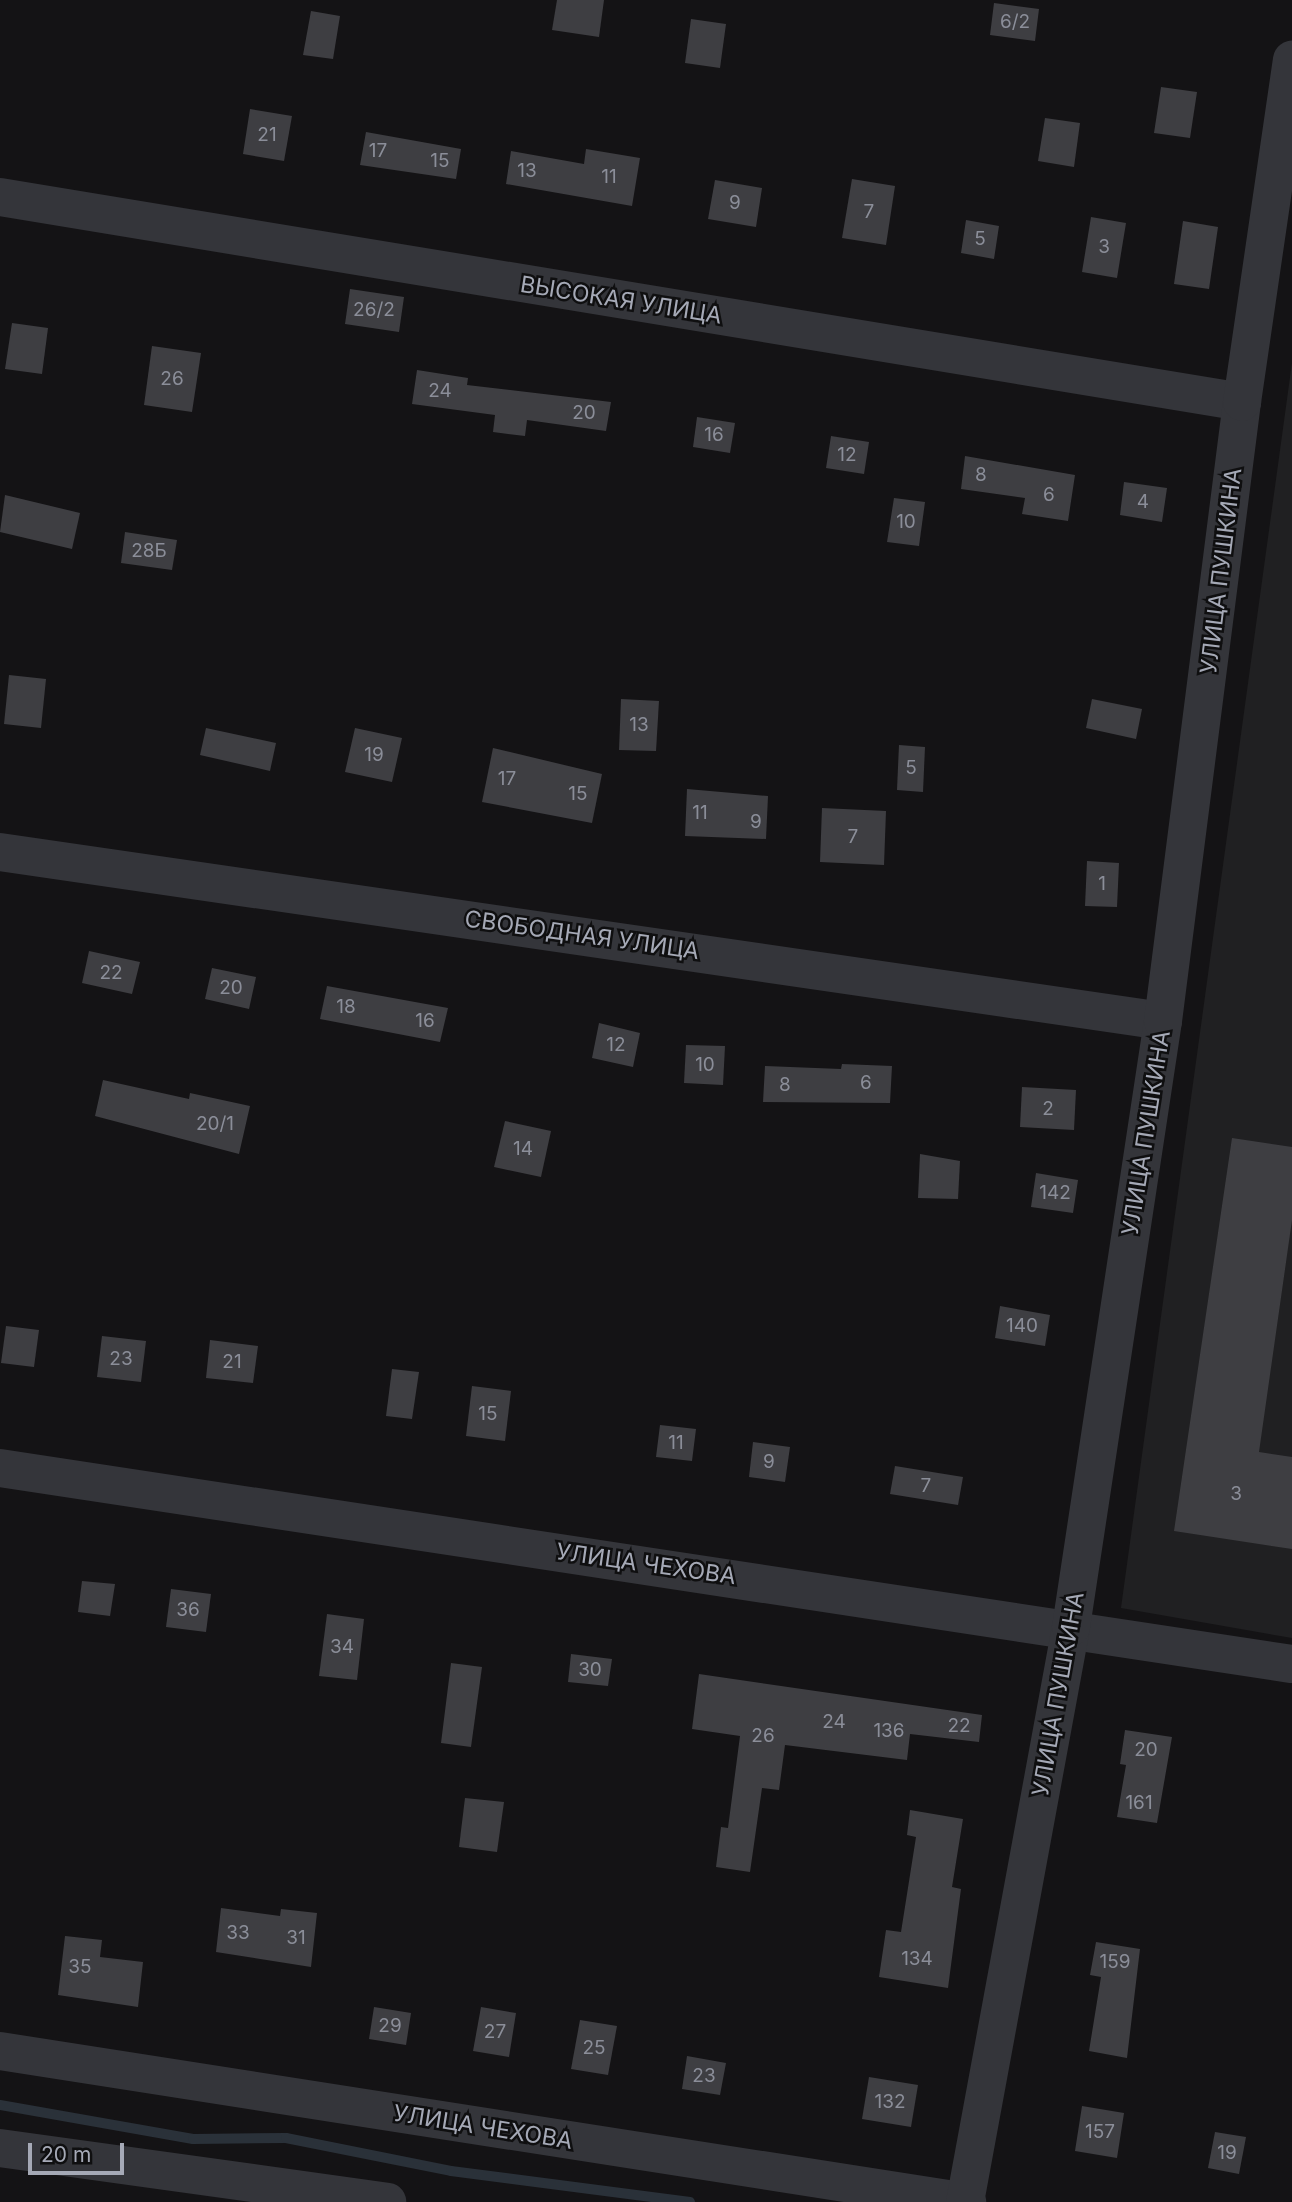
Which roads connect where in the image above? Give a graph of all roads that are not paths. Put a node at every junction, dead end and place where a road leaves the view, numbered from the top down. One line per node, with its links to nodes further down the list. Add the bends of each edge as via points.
1 (1292, 60): 3 (street, УЛИЦА ПУШКИНА)
2 (0, 197): 3 (street, ВЫСОКАЯ УЛИЦА)
3 (1242, 402): 5 (street, УЛИЦА ПУШКИНА)
4 (0, 852): 5 (street, СВОБОДНАЯ УЛИЦА)
5 (1163, 1021): 7 (street, УЛИЦА ПУШКИНА)
6 (0, 1468): 7 (street, УЛИЦА ЧЕХОВА)
7 (1071, 1627): 8 (street, УЛИЦА ЧЕХОВА); 12 (street, УЛИЦА ПУШКИНА)
8 (1292, 1664)
9 (0, 2052): 12 (street, УЛИЦА ЧЕХОВА)
10 (0, 2148): 11 (street)
11 (387, 2202)
12 (966, 2202)

